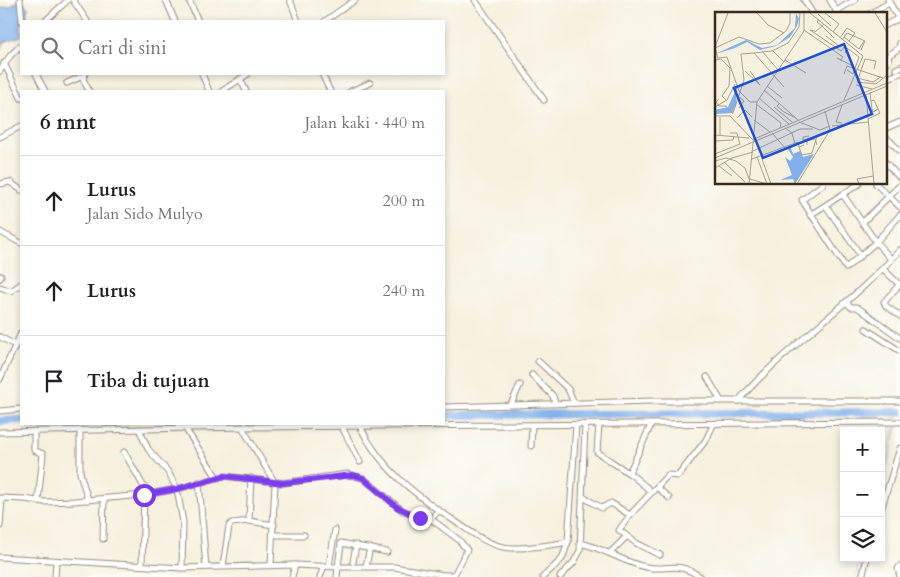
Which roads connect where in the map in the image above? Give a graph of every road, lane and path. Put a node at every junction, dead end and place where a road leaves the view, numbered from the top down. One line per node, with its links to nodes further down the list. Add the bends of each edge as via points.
1 (20, 0): 17 (street)
2 (68, 0): 18 (street)
3 (73, 0): 19 (street)
4 (166, 0): 20 (street)
5 (189, 0): 21 (street)
6 (290, 0): 22 (street)
7 (355, 0): 23 (street)
8 (475, 0): 45 (street)
9 (804, 0): 13 (street)
10 (830, 0): 14 (street)
11 (855, 0): 14 (street)
12 (888, 1): 15 (street); 16 (street)
13 (812, 12)
14 (837, 12)
15 (872, 12)
16 (899, 19)
17 (22, 20)
18 (47, 20)
19 (86, 20)
20 (175, 20)
21 (198, 20)
22 (298, 20)
23 (326, 20)
24 (900, 43): 26 (street, via 899,48)
25 (20, 46): 27 (street)
26 (888, 56)
27 (4, 63): 28 (street); 44 (street)
28 (0, 71)
29 (37, 75): 37 (street)
30 (84, 75): 35 (street); 38 (street)
31 (202, 75): 39 (street)
32 (246, 75): 34 (street)
33 (322, 75): 42 (street)
34 (240, 79): 40 (street); 41 (street)
35 (67, 83)
36 (370, 83): 43 (street)
37 (44, 90)
38 (89, 90)
39 (209, 90)
40 (224, 90)
41 (246, 90)
42 (330, 90)
43 (353, 90)
44 (20, 96)
45 (544, 100)
46 (900, 122): 48 (street)
47 (20, 127): 49 (street)
48 (888, 127)
49 (0, 137)
50 (888, 139): 51 (street)
51 (900, 152)
52 (888, 165): 53 (street)
53 (900, 178)
54 (0, 184): 59 (street, via 10,182)
55 (823, 185): 64 (street, via 802,199)
56 (858, 185): 60 (street)
57 (877, 185): 61 (street)
58 (900, 185): 61 (street)
59 (20, 189)
60 (843, 195): 62 (street); 66 (street)
61 (890, 198): 63 (street); 66 (street)
62 (826, 206): 64 (street); 71 (street)
63 (900, 207)
64 (810, 215): 71 (street, via 847,268)
65 (900, 215): 69 (street)
66 (862, 223): 69 (street)
67 (0, 232): 68 (street)
68 (20, 242)
69 (876, 242): 71 (street); 72 (street)
70 (900, 250): 72 (street)
71 (861, 256)
72 (892, 259): 73 (street)
73 (882, 269): 75 (street); 77 (street)
74 (20, 285): 76 (street, via 12,291)
75 (900, 285): 78 (street, via 884,304)
76 (0, 287)
77 (846, 302): 82 (street, via 850,308 856,307); 91 (street, via 788,351)
78 (900, 316)
79 (866, 329): 84 (street)
80 (20, 335): 83 (street)
81 (0, 337): 83 (street)
82 (900, 338): 84 (street)
83 (15, 345): 88 (street)
84 (898, 350)
85 (538, 361): 93 (street, via 568,389)
86 (532, 375): 94 (street, via 553,396)
87 (707, 377): 90 (street)
88 (0, 379)
89 (520, 385): 95 (street)
90 (721, 401): 91 (street); 93 (street)
91 (738, 401): 92 (street)
92 (900, 401)
93 (574, 402): 94 (street)
94 (554, 403): 95 (street)
95 (511, 404): 96 (street)
96 (445, 406)
97 (20, 409): 98 (street)
98 (0, 411)
99 (899, 422): 104 (street)
100 (580, 424): 101 (street); 102 (street); 126 (street); 144 (street)
101 (532, 425): 105 (street); 113 (street)
102 (599, 425): 103 (street); 117 (street, via 597,452)
103 (650, 425): 104 (street); 117 (street)
104 (713, 425): 122 (street, via 706,440 678,476 668,475)
105 (360, 426): 107 (street); 133 (street, via 386,465)
106 (242, 427): 107 (street); 108 (street); 121 (street)
107 (342, 427): 116 (street)
108 (185, 428): 109 (street); 118 (street)
109 (139, 429): 110 (street); 123 (street, via 148,449 168,472)
110 (80, 430): 111 (street); 131 (street, via 80,473)
111 (34, 431): 112 (street); 132 (street, via 34,449 43,454)
112 (0, 432)
113 (531, 446)
114 (900, 448): 127 (street)
115 (124, 452): 125 (street)
116 (360, 462)
117 (629, 473): 124 (street)
118 (216, 476): 119 (street); 120 (street)
119 (250, 478): 121 (street); 136 (street)
120 (199, 482): 123 (street); 162 (street)
121 (275, 483): 135 (street, via 347,474 358,476 403,511); 137 (street)
122 (658, 488): 124 (street); 130 (street)
123 (177, 489): 125 (street); 164 (street, via 183,522)
124 (652, 492): 134 (street)
125 (146, 494): 129 (street); 156 (street)
126 (583, 497): 134 (street, via 602,508 611,503); 145 (street)
127 (885, 497)
128 (1, 498): 132 (street); 138 (street)
129 (104, 498): 131 (street); 143 (street)
130 (669, 498)
131 (88, 500): 132 (street)
132 (38, 501)
133 (438, 511): 135 (street); 144 (street, via 485,541 504,547)
134 (630, 515): 142 (street, via 619,530)
135 (431, 519): 166 (street, via 467,550)
136 (248, 521): 137 (street); 158 (street, via 229,526)
137 (274, 525): 140 (street)
138 (0, 526)
139 (334, 530): 159 (street)
140 (274, 535): 141 (street); 157 (street)
141 (304, 535)
142 (626, 537): 149 (street); 150 (street)
143 (103, 539)
144 (568, 542): 171 (street, via 562,558)
145 (580, 543): 149 (street); 172 (street, via 576,558)
146 (356, 546): 147 (street); 153 (street); 163 (street, via 341,544)
147 (370, 548): 148 (street); 160 (street)
148 (387, 552)
149 (610, 553): 173 (street, via 646,567 677,566)
150 (660, 555)
151 (0, 557): 152 (street)
152 (56, 561): 156 (street); 167 (street)
153 (353, 562)
154 (866, 562): 174 (street)
155 (294, 564): 157 (street); 159 (street); 168 (street)
156 (142, 565): 164 (street)
157 (271, 565): 158 (street)
158 (223, 566): 162 (street)
159 (327, 566): 163 (street); 169 (street)
160 (366, 566): 163 (street); 165 (street, via 394,567)
161 (900, 566): 175 (street)
162 (206, 567): 164 (street)
163 (338, 567): 170 (street)
164 (182, 568)
165 (444, 576): 166 (street)
166 (457, 576)
167 (55, 577)
168 (292, 577)
169 (320, 577)
170 (337, 577)
171 (543, 577)
172 (560, 577)
173 (701, 577)
174 (862, 577)
175 (900, 577)

